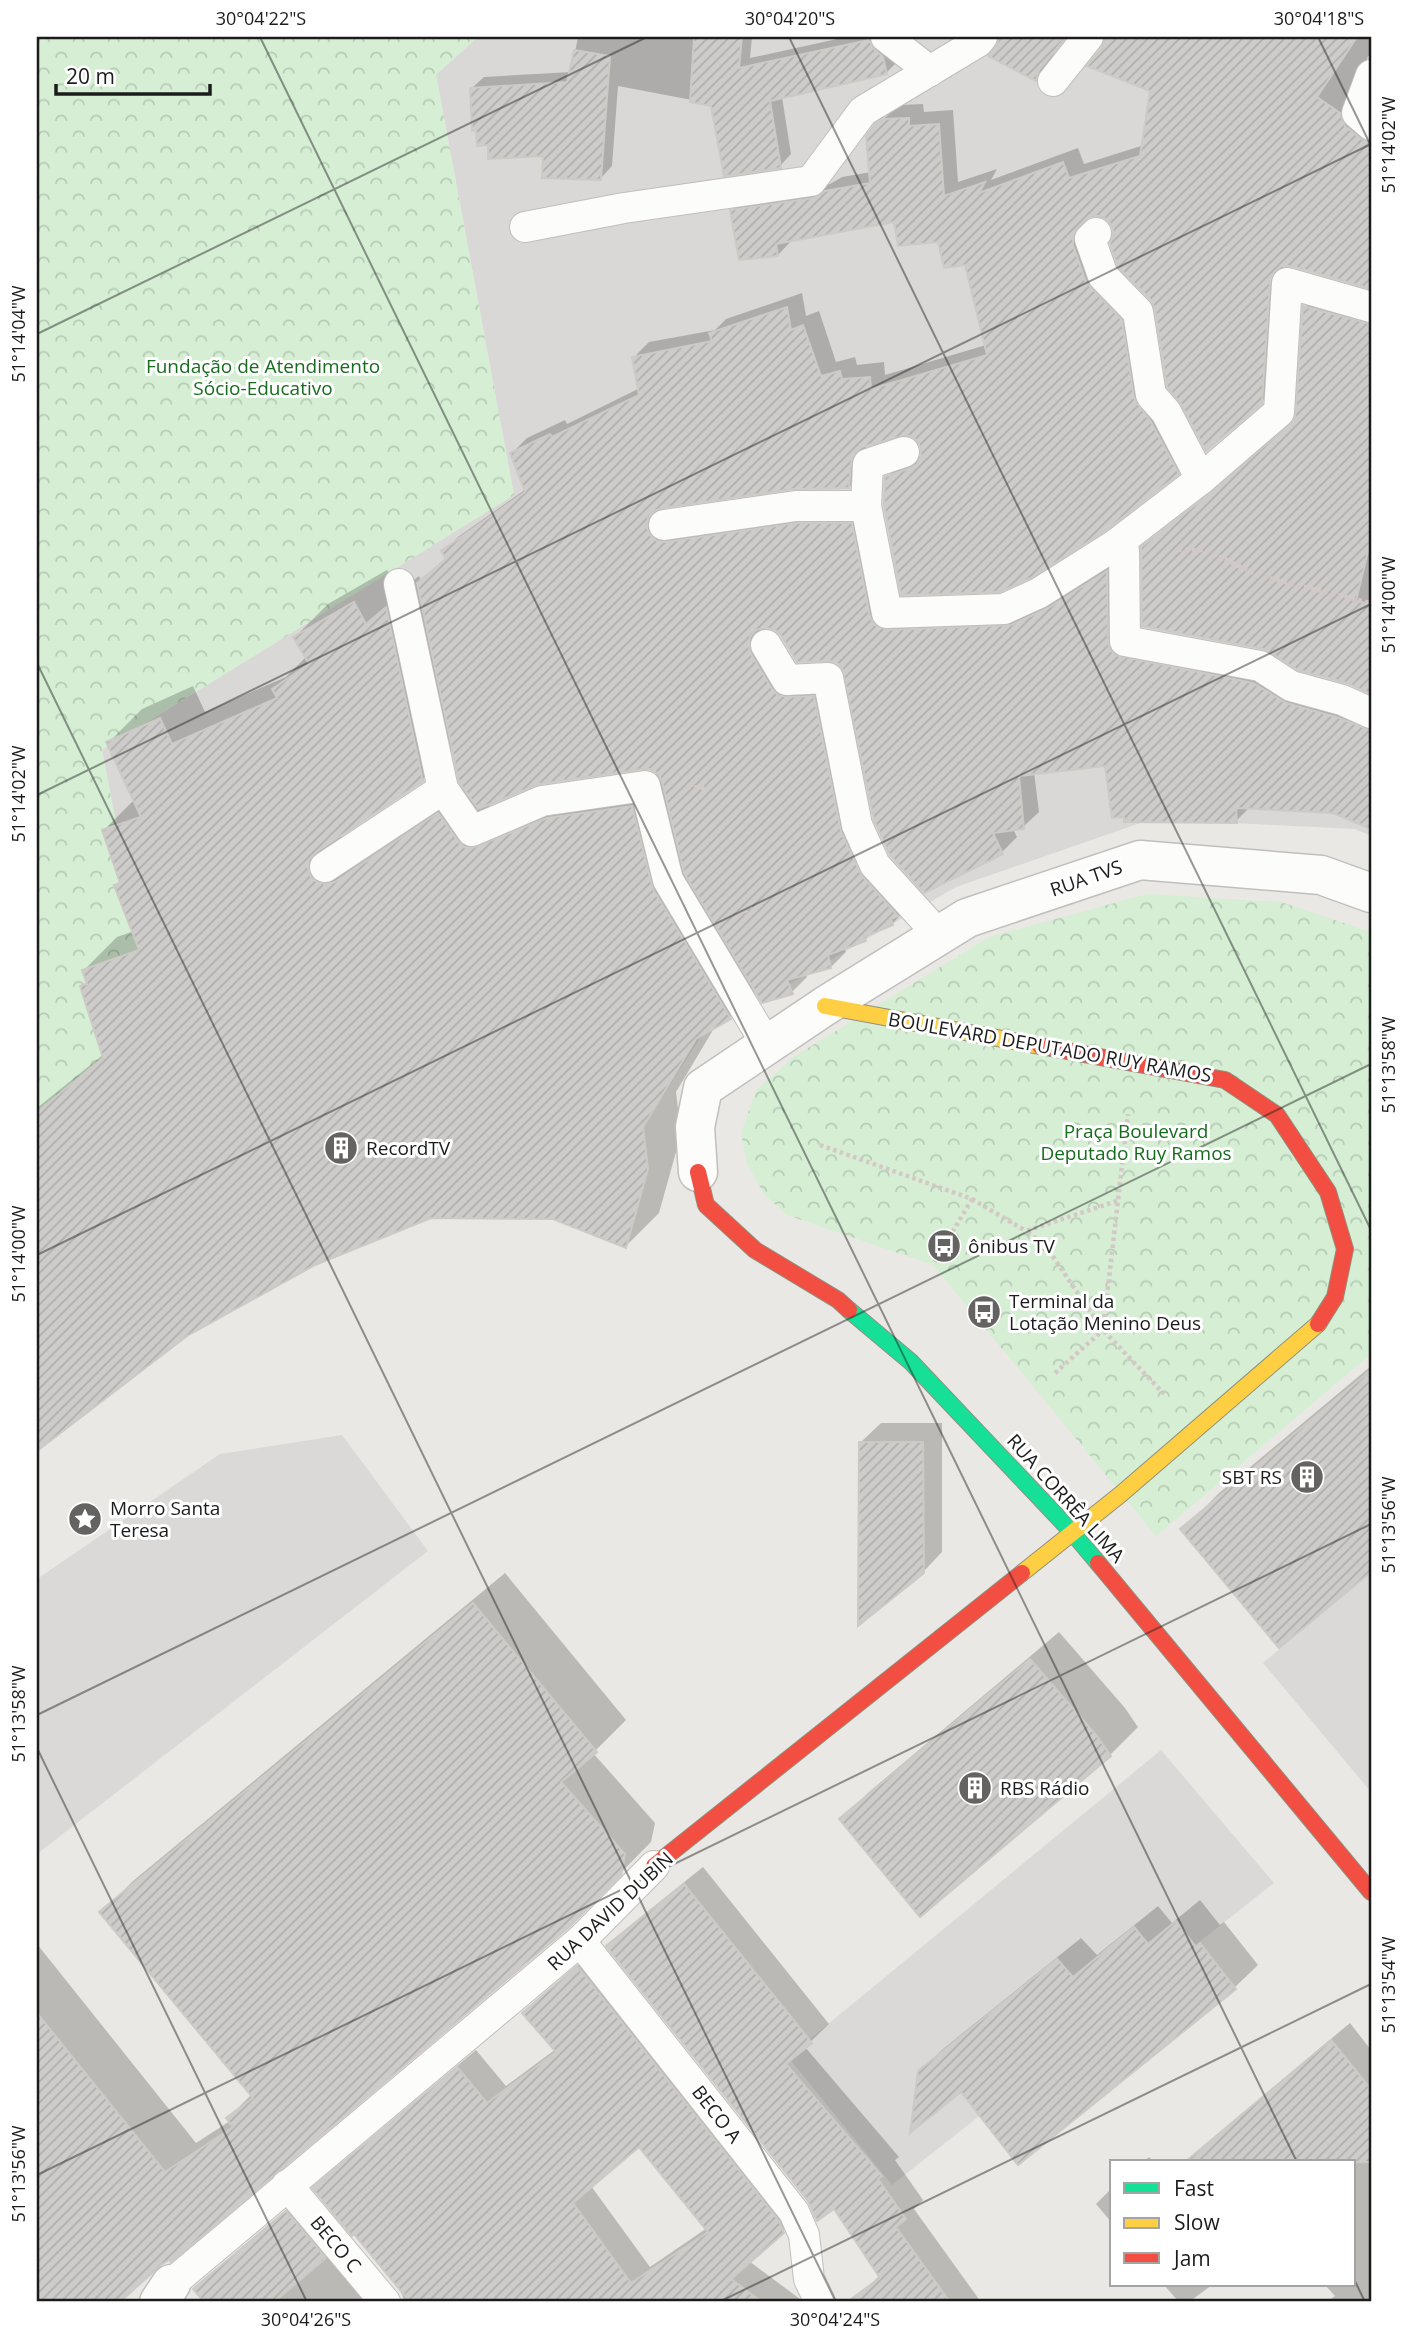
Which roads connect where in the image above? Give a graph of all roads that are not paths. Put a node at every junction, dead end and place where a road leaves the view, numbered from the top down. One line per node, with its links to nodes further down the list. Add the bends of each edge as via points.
1 (886, 37): 4 (lane)
2 (982, 37): 4 (lane)
3 (1088, 37): 6 (lane)
4 (930, 71): 8 (lane, via 863,110 811,181)
5 (1371, 75): 7 (lane, via 1357,113)
6 (1053, 81)
7 (1371, 125)
8 (525, 227)
9 (1096, 233): 12 (lane, via 1090,239 1103,276 1138,312 1151,395 1166,412)
10 (1371, 307): 12 (lane, via 1287,283 1279,412)
11 (904, 452): 13 (lane, via 868,464)
12 (1200, 480): 15 (lane)
13 (866, 506): 14 (lane, via 796,506); 15 (lane, via 887,613 1004,609)
14 (664, 525)
15 (1120, 548): 18 (lane, via 1125,641 1260,666 1291,686)
16 (399, 584): 19 (lane)
17 (766, 645): 22 (lane, via 787,680 828,678 857,825 874,865)
18 (1371, 713)
19 (443, 789): 20 (lane); 24 (lane, via 472,831 542,801 645,786 667,880)
20 (325, 867)
21 (1371, 892): 22 (street, RUA TVS, via 1321,875 1140,860 967,918)
22 (939, 935): 23 (street, RUA TVS)
23 (825, 1006): 24 (street); 26 (street, BOULEVARD DEPUTADO RUY RAMOS, via 1225,1080 1277,1115 1328,1192 1345,1249 1335,1297 1317,1325)
24 (767, 1045): 25 (street, via 703,1088 695,1127)
25 (698, 1172): 26 (street, RUA CORRÊA LIMA, via 706,1205 755,1250 838,1300 911,1362)
26 (1072, 1532): 27 (street, RUA DAVID DUBIN); 28 (street, RUA CORRÊA LIMA)
27 (654, 1866): 29 (lane, RUA DAVID DUBIN)
28 (1371, 1892)
29 (580, 1941): 30 (lane, RUA DAVID DUBIN); 33 (lane, BECO A, via 794,2212 804,2235 809,2279)
30 (287, 2185): 31 (lane, RUA DAVID DUBIN); 32 (lane, BECO C)
31 (165, 2293)
32 (385, 2302)
33 (820, 2302)

